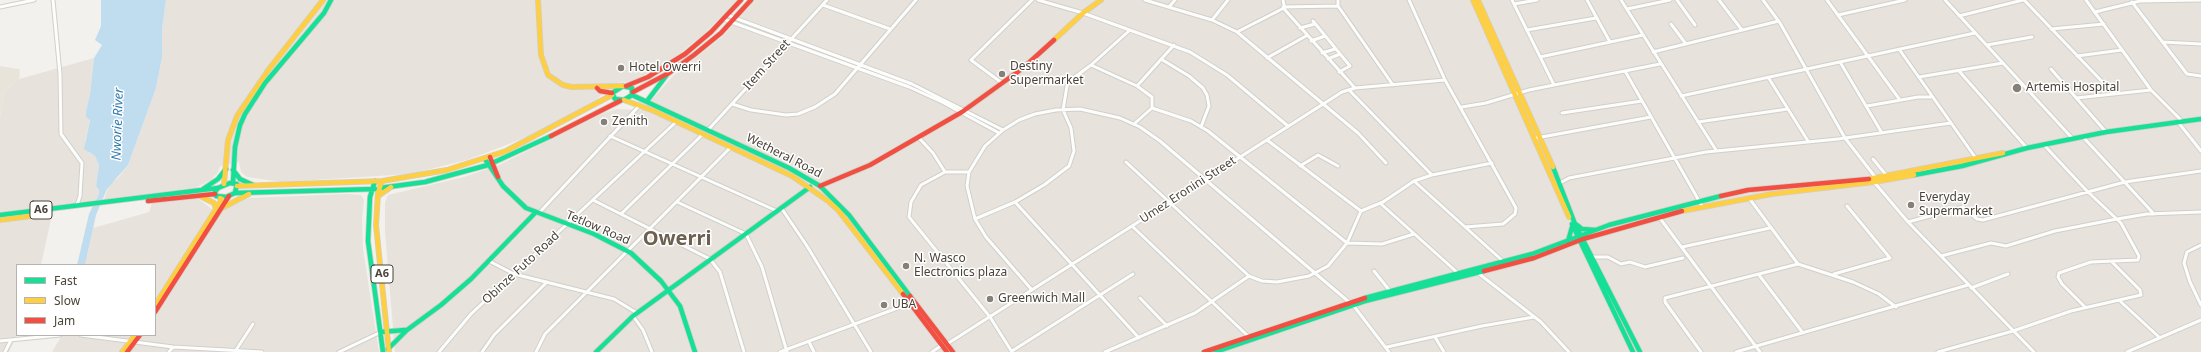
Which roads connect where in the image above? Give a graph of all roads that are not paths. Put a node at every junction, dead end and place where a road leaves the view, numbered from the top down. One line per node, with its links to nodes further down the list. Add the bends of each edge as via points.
1 (34, 0): 43 (street)
2 (54, 0): 233 (street, via 60,74 61,134 82,163)
3 (323, 0): 183 (main road, via 242,107 228,140)
4 (331, 0): 184 (main road, via 324,13 251,104 238,133)
5 (538, 0): 112 (main road, via 541,55 545,71 552,79 563,85)
6 (741, 0): 51 (main road)
7 (751, 0): 53 (main road)
8 (827, 0): 41 (street, Item Street)
9 (916, 0): 60 (street)
10 (1032, 0): 107 (street, via 971,60)
11 (1040, 0): 48 (street)
12 (1101, 0): 48 (main road)
13 (1145, 0): 44 (street)
14 (1175, 0): 44 (street)
15 (1228, 0): 54 (street)
16 (1283, 0): 45 (street)
17 (1338, 0): 42 (street)
18 (1408, 0): 106 (street)
19 (1473, 0): 116 (main road)
20 (1478, 0): 116 (main road)
21 (1512, 0): 39 (street)
22 (1537, 0): 39 (street)
23 (1587, 0): 52 (street)
24 (1621, 0): 46 (street)
25 (1670, 0): 37 (street)
26 (1677, 0): 58 (street)
27 (1720, 0): 64 (street)
28 (1764, 0): 55 (street)
29 (1828, 0): 49 (street)
30 (1905, 0): 49 (street)
31 (1944, 0): 50 (street)
32 (2004, 0): 40 (street)
33 (2023, 0): 40 (street); 61 (street)
34 (2086, 0): 47 (street)
35 (2155, 0): 36 (street); 38 (street)
36 (2201, 0)
37 (1659, 1): 46 (street)
38 (2132, 2): 47 (street); 75 (street)
39 (1514, 4): 63 (street)
40 (2009, 4): 50 (street)
41 (823, 5): 60 (street); 71 (street, Item Street)
42 (1338, 6): 45 (street); 108 (street)
43 (0, 7)
44 (1169, 7): 54 (street)
45 (1283, 7): 59 (street); 65 (street)
46 (1627, 9): 67 (street)
47 (2095, 12): 57 (street)
48 (1083, 13): 62 (street); 107 (main road, via 1023,68)
49 (1838, 14): 86 (street)
50 (1959, 16): 66 (street)
51 (725, 17): 53 (street); 53 (street); 110 (main road, via 701,41 671,63)
52 (1596, 18): 63 (street); 74 (street)
53 (733, 20): 71 (street); 73 (street); 102 (main road, via 706,46)
54 (1212, 20): 65 (street)
55 (1779, 21): 64 (street); 97 (street)
56 (1671, 24): 76 (street)
57 (2104, 24): 61 (street); 82 (street)
58 (1695, 25)
59 (1300, 28): 68 (street); 69 (street, via 1314,23)
60 (890, 29): 96 (street)
61 (2051, 29): 87 (street)
62 (1130, 30): 78 (street); 95 (street)
63 (1527, 30): 88 (street)
64 (1742, 30): 76 (street)
65 (1237, 32): 89 (street)
66 (1975, 33): 79 (street); 81 (street)
67 (1643, 35): 74 (street); 83 (street)
68 (1306, 36): 72 (street); 89 (street)
69 (1325, 36): 72 (street); 80 (street)
70 (2032, 37): 79 (street)
71 (791, 39): 73 (street, Item Street); 96 (street)
72 (1311, 41): 84 (street)
73 (788, 42): 96 (street); 127 (street, Item Street)
74 (1610, 42): 88 (street)
75 (2162, 42): 77 (street); 103 (street, via 2187,74)
76 (1686, 44): 83 (street)
77 (2201, 44)
78 (1174, 45): 90 (street); 144 (street, via 1227,74)
79 (1987, 46): 93 (street)
80 (1335, 48): 84 (street); 85 (street)
81 (1899, 49): 86 (street); 104 (street)
82 (2122, 50): 87 (street); 115 (street)
83 (1653, 52): 94 (street)
84 (1322, 53): 91 (street)
85 (1340, 54): 91 (street); 101 (street, via 1350,66)
86 (1869, 56): 92 (street); 125 (street)
87 (2077, 56): 119 (street)
88 (1540, 57): 109 (street)
89 (1266, 58): 129 (street)
90 (1161, 59): 111 (street); 145 (street, via 1189,76 1205,92 1209,106)
91 (1328, 59): 101 (street)
92 (1840, 62): 97 (street); 130 (street)
93 (2003, 63): 100 (street); 159 (street)
94 (1660, 64): 99 (street); 120 (street)
95 (1091, 65): 111 (street); 134 (street, via 1067,86)
96 (860, 66): 127 (street, via 835,94 816,107 798,114 773,115); 135 (street)
97 (1807, 69): 105 (street); 157 (street)
98 (2051, 70): 122 (street)
99 (1625, 71): 109 (street); 124 (street)
100 (1958, 71): 104 (street); 164 (street)
101 (1340, 72): 113 (street)
102 (669, 73): 118 (main road); 126 (main road)
103 (2201, 76)
104 (1919, 77): 121 (street)
105 (1768, 78): 120 (street); 133 (street)
106 (1445, 80): 108 (street, Umez Eronini Street); 131 (street)
107 (1002, 83): 135 (main road)
108 (1393, 85): 113 (street, Umez Eronini Street)
109 (1554, 85): 116 (street)
110 (624, 86): 112 (main road); 117 (main road); 118 (main road, Wetheral Road, via 632,88)
111 (1137, 86): 132 (street, via 1152,97)
112 (597, 88): 117 (main road, Wetheral Road)
113 (1355, 88): 114 (street, Umez Eronini Street)
114 (1348, 90): 129 (street, Umez Eronini Street); 188 (street)
115 (2151, 90): 119 (street); 139 (street)
116 (1517, 93): 131 (street, via 1486,103); 153 (main road); 156 (main road)
117 (612, 94): 123 (main road, Wetheral Road, via 615,99); 172 (main road, via 532,138)
118 (633, 94): 123 (main road); 126 (main road, Wetheral Road)
119 (2114, 94): 122 (street)
120 (1681, 96): 141 (street)
121 (1933, 97): 125 (street); 142 (street)
122 (2076, 98): 149 (street)
123 (622, 100): 128 (main road, Wetheral Road); 179 (main road)
124 (1642, 100): 136 (street); 137 (street)
125 (1900, 100): 130 (street)
126 (647, 101): 146 (main road, Wetheral Road)
127 (732, 104): 146 (street, Item Street)
128 (640, 105): 140 (main road, Wetheral Road); 152 (street)
129 (1322, 105): 144 (street, Umez Eronini Street); 177 (street, via 1358,133)
130 (1867, 106): 148 (street)
131 (1462, 107): 178 (street)
132 (1152, 108): 143 (street); 145 (street)
133 (1788, 109): 141 (street); 160 (street)
134 (1063, 110): 143 (street, via 1097,112); 147 (street, via 1035,114); 227 (street, via 1073,141 1073,159 1062,173)
135 (964, 111): 147 (street); 150 (street); 155 (main road)
136 (1562, 113)
137 (1651, 117): 153 (street); 170 (street)
138 (2201, 119): 139 (main road)
139 (2180, 121): 149 (main road); 167 (street)
140 (676, 122): 151 (main road, Wetheral Road); 168 (street, Obinze Futo Road)
141 (1698, 122): 165 (street)
142 (1951, 123): 148 (street); 171 (street)
143 (1134, 124): 192 (street, via 1160,141)
144 (1288, 126): 158 (street, Umez Eronini Street)
145 (1201, 127): 169 (street)
146 (708, 130): 161 (main road, Wetheral Road)
147 (1003, 130): 150 (street)
148 (1882, 132): 157 (street)
149 (2106, 132): 154 (main road)
150 (999, 133): 187 (street, via 985,146)
151 (702, 134): 163 (main road, Wetheral Road); 176 (street)
152 (610, 136): 168 (street); 239 (street)
153 (1542, 137): 156 (street); 199 (main road)
154 (2083, 137): 159 (main road); 197 (street)
155 (919, 138): 186 (street, via 934,153); 204 (main road, via 870,165)
156 (1536, 138): 246 (main road)
157 (1845, 138): 160 (street); 193 (street)
158 (1267, 140): 169 (street, Umez Eronini Street); 180 (street)
159 (2073, 140): 162 (main road)
160 (1808, 141): 165 (street)
161 (735, 143): 163 (street); 204 (main road, Wetheral Road, via 789,168)
162 (2044, 145): 164 (main road); 214 (street)
163 (730, 148): 190 (street); 206 (main road, Wetheral Road)
164 (2027, 148): 166 (main road)
165 (1716, 150): 170 (street)
166 (2017, 151): 171 (main road); 182 (main road)
167 (2201, 151)
168 (644, 152): 176 (street); 224 (street, Obinze Futo Road)
169 (1240, 157): 192 (street, Umez Eronini Street); 257 (street)
170 (1674, 157): 199 (street, via 1569,178); 225 (street)
171 (1975, 157): 175 (main road)
172 (487, 158): 179 (main road, Tetlow Road); 191 (main road, via 428,174)
173 (1873, 159): 189 (street)
174 (1126, 162): 228 (street)
175 (1956, 162): 182 (main road); 189 (main road)
176 (672, 163): 190 (street); 238 (street)
177 (1386, 163)
178 (1492, 163): 188 (street); 249 (street, via 1513,201 1515,214 1503,224)
179 (490, 164): 205 (main road, via 445,178); 239 (main road, Tetlow Road, via 516,200)
180 (1300, 166): 181 (street, via 1318,155); 236 (street)
181 (1338, 166)
182 (1962, 166): 193 (main road)
183 (226, 169): 200 (main road); 212 (main road, via 218,179)
184 (233, 170): 198 (main road); 203 (main road, via 240,179)
185 (2201, 171): 197 (street)
186 (945, 172): 187 (street); 300 (street, via 929,179 915,192 909,218)
187 (968, 172): 243 (street, via 967,186)
188 (1432, 175): 195 (street)
189 (1887, 176): 193 (main road)
190 (701, 177): 226 (street); 235 (street)
191 (382, 180): 194 (main road); 209 (main road, A6)
192 (1203, 180): 228 (street, Umez Eronini Street); 274 (street)
193 (1875, 180): 196 (main road); 207 (main road); 245 (street)
194 (375, 181): 201 (main road); 211 (main road, A6)
195 (1414, 181): 230 (street); 249 (street)
196 (1832, 181): 207 (main road); 225 (main road, via 1748,190)
197 (2125, 182): 214 (street); 240 (street)
198 (233, 183): 200 (main road, A6); 202 (main road)
199 (1560, 183): 246 (main road)
200 (224, 184): 208 (main road, A6)
201 (289, 185): 203 (main road); 213 (main road)
202 (237, 186): 203 (main road); 216 (main road)
203 (255, 186)
204 (820, 186): 290 (main road, Wetheral Road, via 849,215)
205 (391, 187): 209 (main road); 220 (main road)
206 (810, 187): 235 (main road); 290 (main road, Wetheral Road, via 838,210)
207 (1836, 187): 223 (main road)
208 (218, 188): 212 (main road, A6); 217 (main road, A6)
209 (380, 188): 211 (main road); 220 (main road, A6)
210 (362, 189): 211 (main road); 213 (main road); 221 (main road, via 367,191)
211 (372, 189): 221 (main road, A6)
212 (201, 190): 229 (main road, A6)
213 (286, 191): 215 (main road)
214 (2087, 191): 244 (street); 245 (street, via 1983,220 1977,219 1963,207)
215 (254, 192): 216 (main road); 234 (main road)
216 (235, 193): 219 (main road)
217 (215, 194): 218 (main road, A6); 222 (main road)
218 (198, 196): 229 (main road, A6); 234 (main road, via 214,203)
219 (229, 196): 222 (main road); 234 (main road)
220 (378, 196): 307 (main road, A6, via 376,225)
221 (370, 197): 309 (main road, A6, via 368,241)
222 (220, 198): 234 (main road, via 222,199)
223 (1749, 198): 231 (main road); 251 (street)
224 (593, 200): 238 (street); 247 (street, Obinze Futo Road)
225 (1699, 200): 231 (street); 252 (main road)
226 (677, 202): 250 (street); 253 (street)
227 (1015, 202): 243 (street); 268 (street)
228 (1170, 202): 248 (street, Umez Eronini Street); 279 (street)
229 (121, 203): 233 (main road, A6)
230 (1380, 203): 236 (street); 254 (street)
231 (1702, 206): 242 (main road)
232 (1847, 206): 277 (street, via 1890,258)
233 (79, 207): 241 (main road, A6)
234 (218, 209): 292 (main road); 297 (main road)
235 (781, 210): 253 (main road); 304 (street, via 808,246)
236 (1361, 211): 257 (street)
237 (2201, 212): 240 (street)
238 (622, 213): 250 (street)
239 (536, 214): 247 (main road, Tetlow Road); 265 (main road)
240 (2154, 214): 244 (street)
241 (0, 217)
242 (1659, 217): 255 (main road); 259 (street)
243 (975, 219): 285 (street, via 986,238)
244 (2117, 219): 262 (street, via 2055,231 2006,246 1991,242); 266 (street, via 2139,256 2138,260)
245 (1908, 222): 262 (street)
246 (1574, 224): 252 (main road, via 1582,229); 255 (main road); 256 (main road)
247 (567, 225): 260 (main road, Tetlow Road, via 594,234); 272 (street, Obinze Futo Road)
248 (1132, 226): 268 (street, Umez Eronini Street); 291 (street)
249 (1465, 227): 267 (street)
250 (651, 228): 260 (street); 264 (street)
251 (1770, 228): 259 (street); 269 (street)
252 (1595, 230): 255 (main road)
253 (746, 234): 264 (main road); 331 (street, via 762,267)
254 (1414, 234): 257 (street, via 1382,244); 275 (street)
255 (1580, 238): 256 (main road); 261 (main road); 271 (main road, via 1534,258); 360 (main road)
256 (1568, 241): 267 (main road)
257 (1347, 243): 274 (street, via 1328,266)
258 (2201, 245): 294 (street, via 2187,252 2184,263)
259 (1682, 247): 281 (street)
260 (627, 251): 283 (street); 284 (main road, Tetlow Road)
261 (1591, 256): 263 (street, via 1608,257 1621,264 1632,263 1645,267); 361 (main road)
262 (1941, 256): 282 (street)
263 (1682, 258)
264 (710, 259): 284 (main road); 346 (street, via 720,272)
265 (489, 261): 272 (street); 306 (main road, via 441,305)
266 (2111, 261): 289 (street, via 2142,293 2135,298); 296 (street, via 2091,262 2059,273 2058,277 2062,284)
267 (1504, 262): 275 (main road)
268 (1073, 264): 285 (street, Umez Eronini Street); 287 (street)
269 (1798, 264): 276 (street); 277 (street)
270 (1374, 271): 286 (street)
271 (1478, 273): 293 (main road); 301 (street)
272 (514, 274): 280 (street); 340 (street, Obinze Futo Road, via 454,332)
273 (1133, 274): 287 (street)
274 (1315, 274): 279 (street, via 1277,282 1262,281); 293 (street)
275 (1459, 274): 286 (main road)
276 (1759, 274): 281 (street); 310 (street)
277 (1834, 274): 295 (street, via 1880,294)
278 (2008, 274): 282 (street)
279 (1249, 276): 291 (street)
280 (547, 282): 283 (street); 341 (street, via 494,335)
281 (1711, 286): 325 (street); 362 (street, via 1664,300)
282 (1970, 287): 295 (street); 308 (street)
283 (587, 290): 298 (street, via 614,299); 342 (street, via 545,334)
284 (668, 290): 298 (main road); 345 (main road, Tetlow Road, via 680,306)
285 (1032, 290): 300 (street, Umez Eronini Street)
286 (1391, 291): 293 (main road)
287 (1101, 294): 317 (street); 353 (street)
288 (1140, 298): 305 (street)
289 (2120, 301): 296 (street); 318 (street)
290 (912, 302): 304 (street); 323 (main road, Wetheral Road); 324 (main road, Wetheral Road)
291 (1213, 302): 305 (street); 315 (street)
292 (156, 303)
293 (1351, 304): 315 (main road); 327 (street); 356 (main road)
294 (2201, 305)
295 (1896, 307): 310 (street)
296 (2085, 307): 308 (street)
297 (156, 310)
298 (638, 313): 299 (main road)
299 (633, 316): 343 (main road); 344 (street, via 643,330)
300 (990, 317): 323 (street, Umez Eronini Street); 353 (street)
301 (1534, 317): 316 (street); 332 (street)
302 (2201, 320): 318 (street)
303 (253, 324): 328 (street)
304 (854, 325): 322 (street); 349 (street)
305 (1167, 326): 317 (street)
306 (407, 330): 307 (main road); 330 (main road)
307 (387, 331): 309 (main road); 330 (main road, A6)
308 (2013, 331): 365 (street); 366 (street)
309 (381, 332): 338 (street); 339 (main road, A6)
310 (1803, 333): 325 (street)
311 (50, 336): 319 (street)
312 (88, 336): 321 (street)
313 (135, 336): 321 (main road)
314 (139, 336): 321 (main road)
315 (1248, 336): 355 (main road)
316 (1435, 337): 327 (street); 358 (street)
317 (1139, 338): 354 (street)
318 (2160, 338): 367 (street)
319 (11, 340): 320 (street); 333 (street)
320 (0, 341)
321 (132, 342): 326 (street); 334 (main road); 335 (main road)
322 (809, 342): 331 (street); 348 (street)
323 (947, 344): 352 (main road, Wetheral Road)
324 (942, 345): 350 (street); 351 (main road, Wetheral Road)
325 (1756, 346): 363 (street); 364 (street)
326 (173, 347): 329 (street); 336 (street)
327 (1387, 347): 357 (street)
328 (236, 350): 329 (street); 337 (street)
329 (218, 351)
330 (388, 351)
331 (787, 351): 347 (street)
332 (1568, 351): 359 (street)
333 (5, 352)
334 (122, 352)
335 (128, 352)
336 (169, 352)
337 (262, 352)
338 (339, 352)
339 (383, 352)
340 (439, 352)
341 (482, 352)
342 (536, 352)
343 (596, 352)
344 (652, 352)
345 (696, 352)
346 (744, 352)
347 (780, 352)
348 (814, 352)
349 (871, 352)
350 (932, 352)
351 (947, 352)
352 (953, 352)
353 (1012, 352)
354 (1105, 352)
355 (1204, 352)
356 (1215, 352)
357 (1389, 352)
358 (1444, 352)
359 (1563, 352)
360 (1633, 352)
361 (1640, 352)
362 (1701, 352)
363 (1736, 352)
364 (1760, 352)
365 (1938, 352)
366 (2034, 352)
367 (2127, 352)

